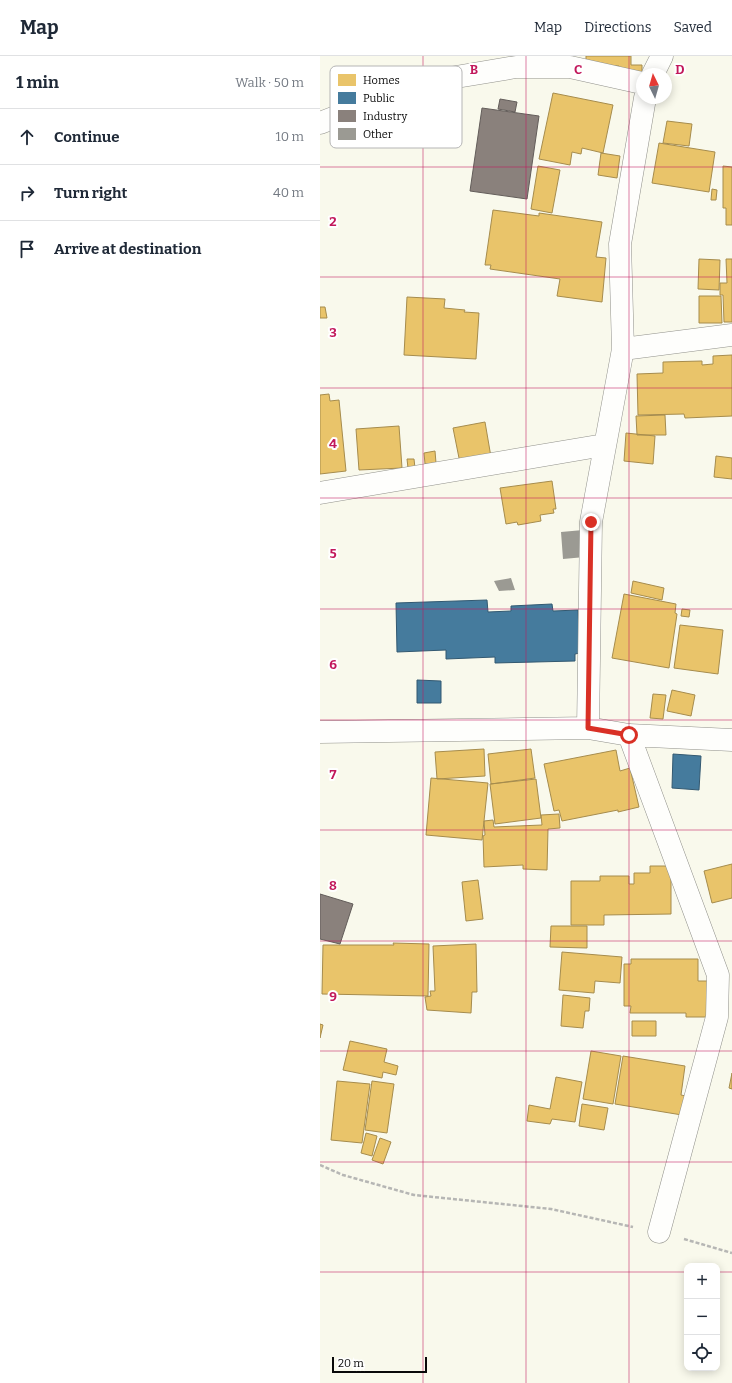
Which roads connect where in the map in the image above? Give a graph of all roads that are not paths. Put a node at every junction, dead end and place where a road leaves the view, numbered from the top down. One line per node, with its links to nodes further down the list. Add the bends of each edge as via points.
1 (662, 56): 2 (street)
2 (656, 68)
3 (462, 76): 4 (street, via 516,67 570,67)
4 (636, 82)
5 (645, 104): 9 (street, via 620,244)
6 (330, 119): 7 (street)
7 (320, 123)
8 (732, 335): 9 (street)
9 (623, 349): 10 (street)
10 (604, 445): 11 (street); 12 (street, via 591,522)
11 (320, 492)
12 (588, 728): 13 (street); 14 (street)
13 (320, 732)
14 (629, 735): 15 (street); 16 (street, via 718,975 717,1017)
15 (732, 740)
16 (659, 1232)

